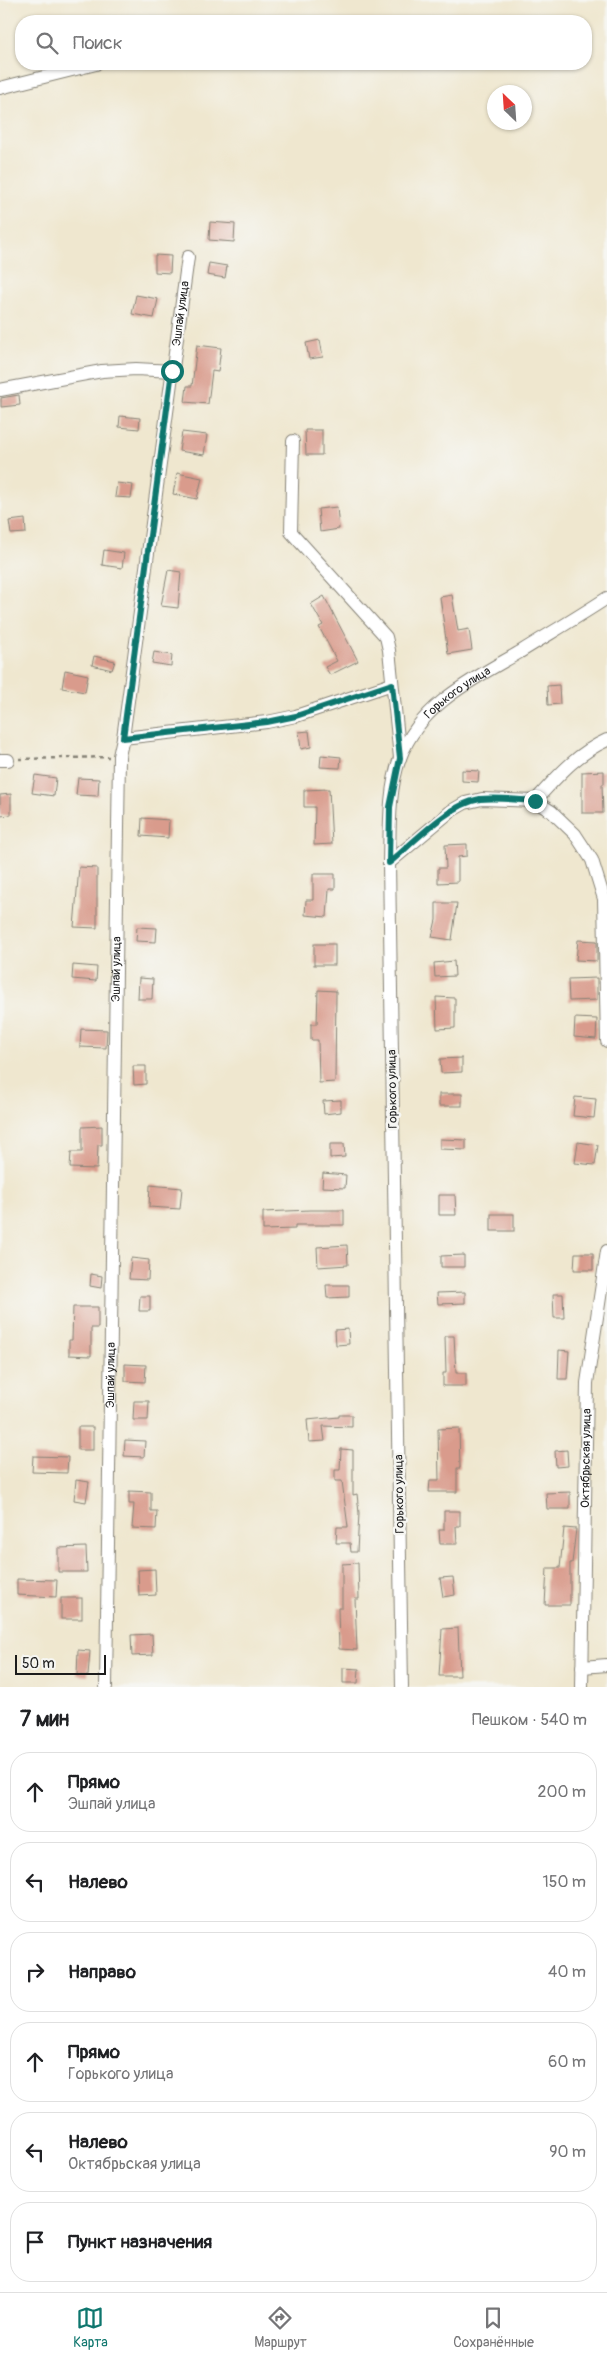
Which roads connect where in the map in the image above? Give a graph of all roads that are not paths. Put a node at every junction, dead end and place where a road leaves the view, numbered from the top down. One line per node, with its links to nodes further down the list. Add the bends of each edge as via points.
1 (72, 70): 2 (street)
2 (0, 88)
3 (188, 258): 4 (street, Эшпай улица)
4 (172, 371): 5 (street, via 102,370); 9 (street, Эшпай улица)
5 (0, 390)
6 (293, 441): 8 (street, via 291,532 386,637)
7 (607, 598): 11 (street, Горького улица, via 456,689 433,708)
8 (392, 684): 9 (street, via 296,716 267,722); 11 (street)
9 (123, 738): 18 (street, Эшпай улица, via 119,756)
10 (607, 740): 12 (street, via 571,762)
11 (400, 758): 13 (street, Горького улица, via 390,807)
12 (535, 801): 13 (street, via 482,799 465,803); 14 (street, via 575,834 592,860 604,899)
13 (389, 863): 19 (street, Горького улица)
14 (607, 1041)
15 (607, 1251): 17 (street, Октябрьская улица, via 587,1383)
16 (607, 1665): 17 (street)
17 (582, 1667): 20 (street, Октябрьская улица)
18 (106, 1687)
19 (402, 1687)
20 (582, 1687)

